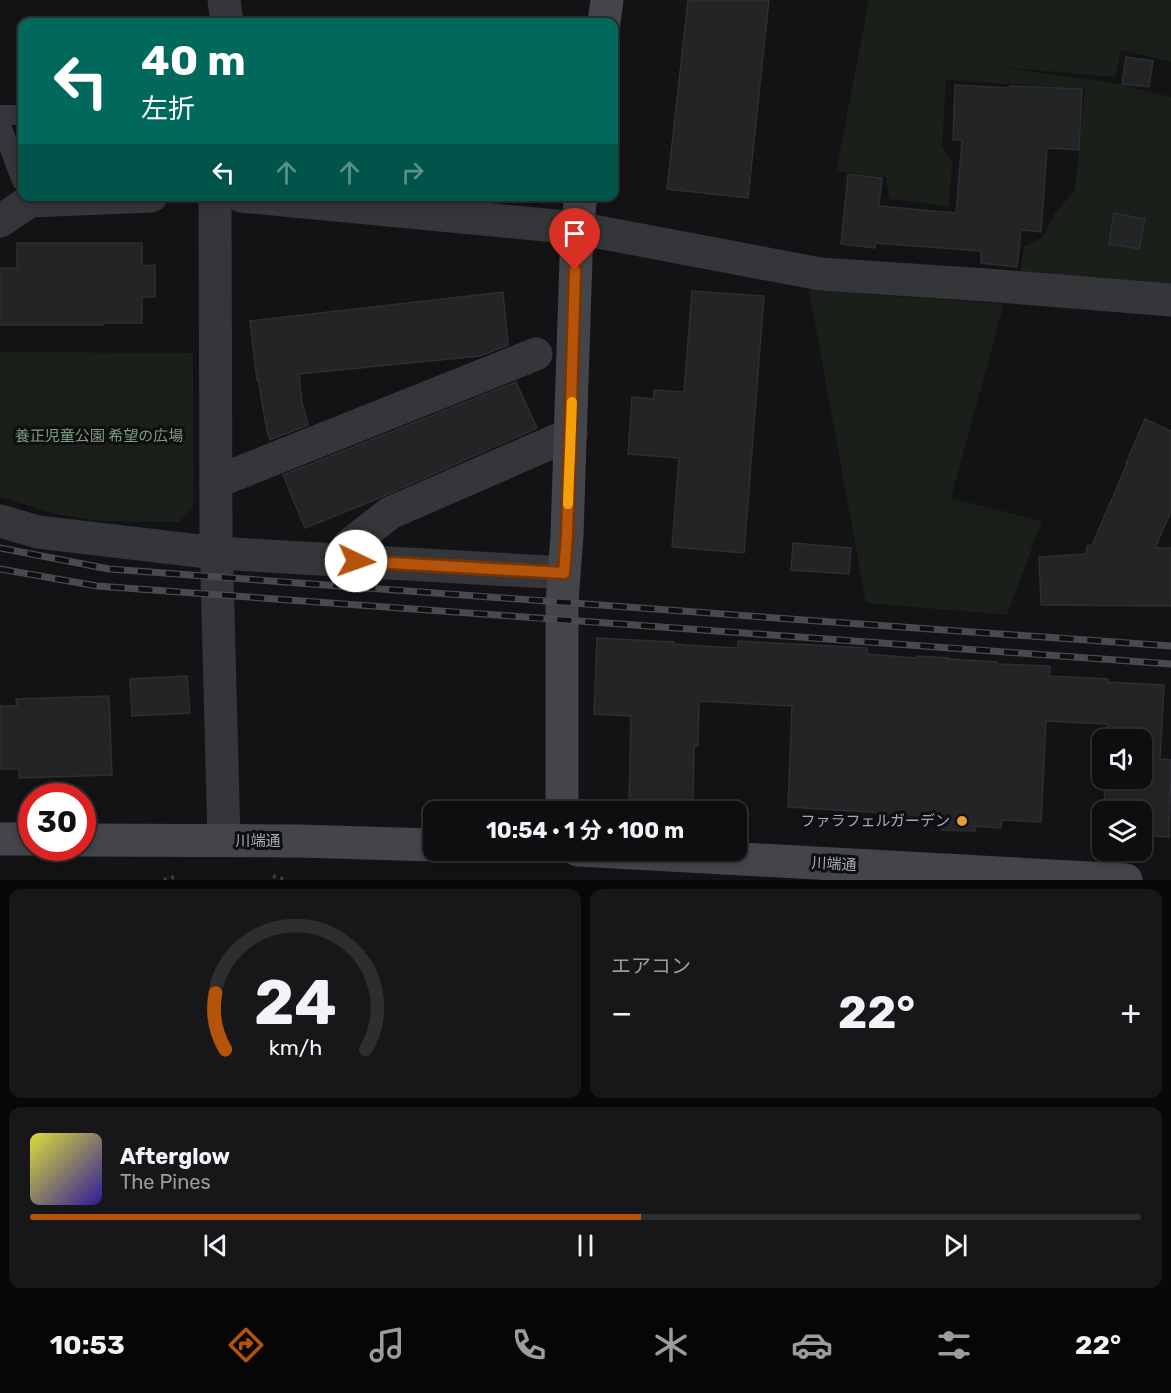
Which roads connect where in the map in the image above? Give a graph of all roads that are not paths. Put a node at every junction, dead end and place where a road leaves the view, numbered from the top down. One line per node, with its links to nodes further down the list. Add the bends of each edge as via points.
1 (224, 0): 3 (street)
2 (607, 0): 4 (street)
3 (226, 18)
4 (605, 18)
5 (18, 115): 6 (lane)
6 (0, 116)
7 (0, 123): 8 (lane)
8 (18, 187)
9 (18, 197): 13 (street)
10 (215, 201): 17 (street)
11 (347, 201): 12 (street)
12 (579, 212): 14 (street, via 820,274); 16 (street)
13 (0, 221)
14 (1171, 300)
15 (536, 354): 17 (street)
16 (571, 434): 19 (street, via 390,513); 21 (street)
17 (216, 482): 20 (street)
18 (0, 521): 20 (street, via 38,532)
19 (349, 545)
20 (216, 553): 21 (street); 26 (street)
21 (564, 573): 22 (street)
22 (562, 801)
23 (0, 839): 24 (street)
24 (18, 839)
25 (96, 840): 26 (street, 川端通)
26 (224, 840): 27 (street, 川端通)
27 (423, 845)
28 (747, 859): 29 (street, 川端通)
29 (1126, 880)

